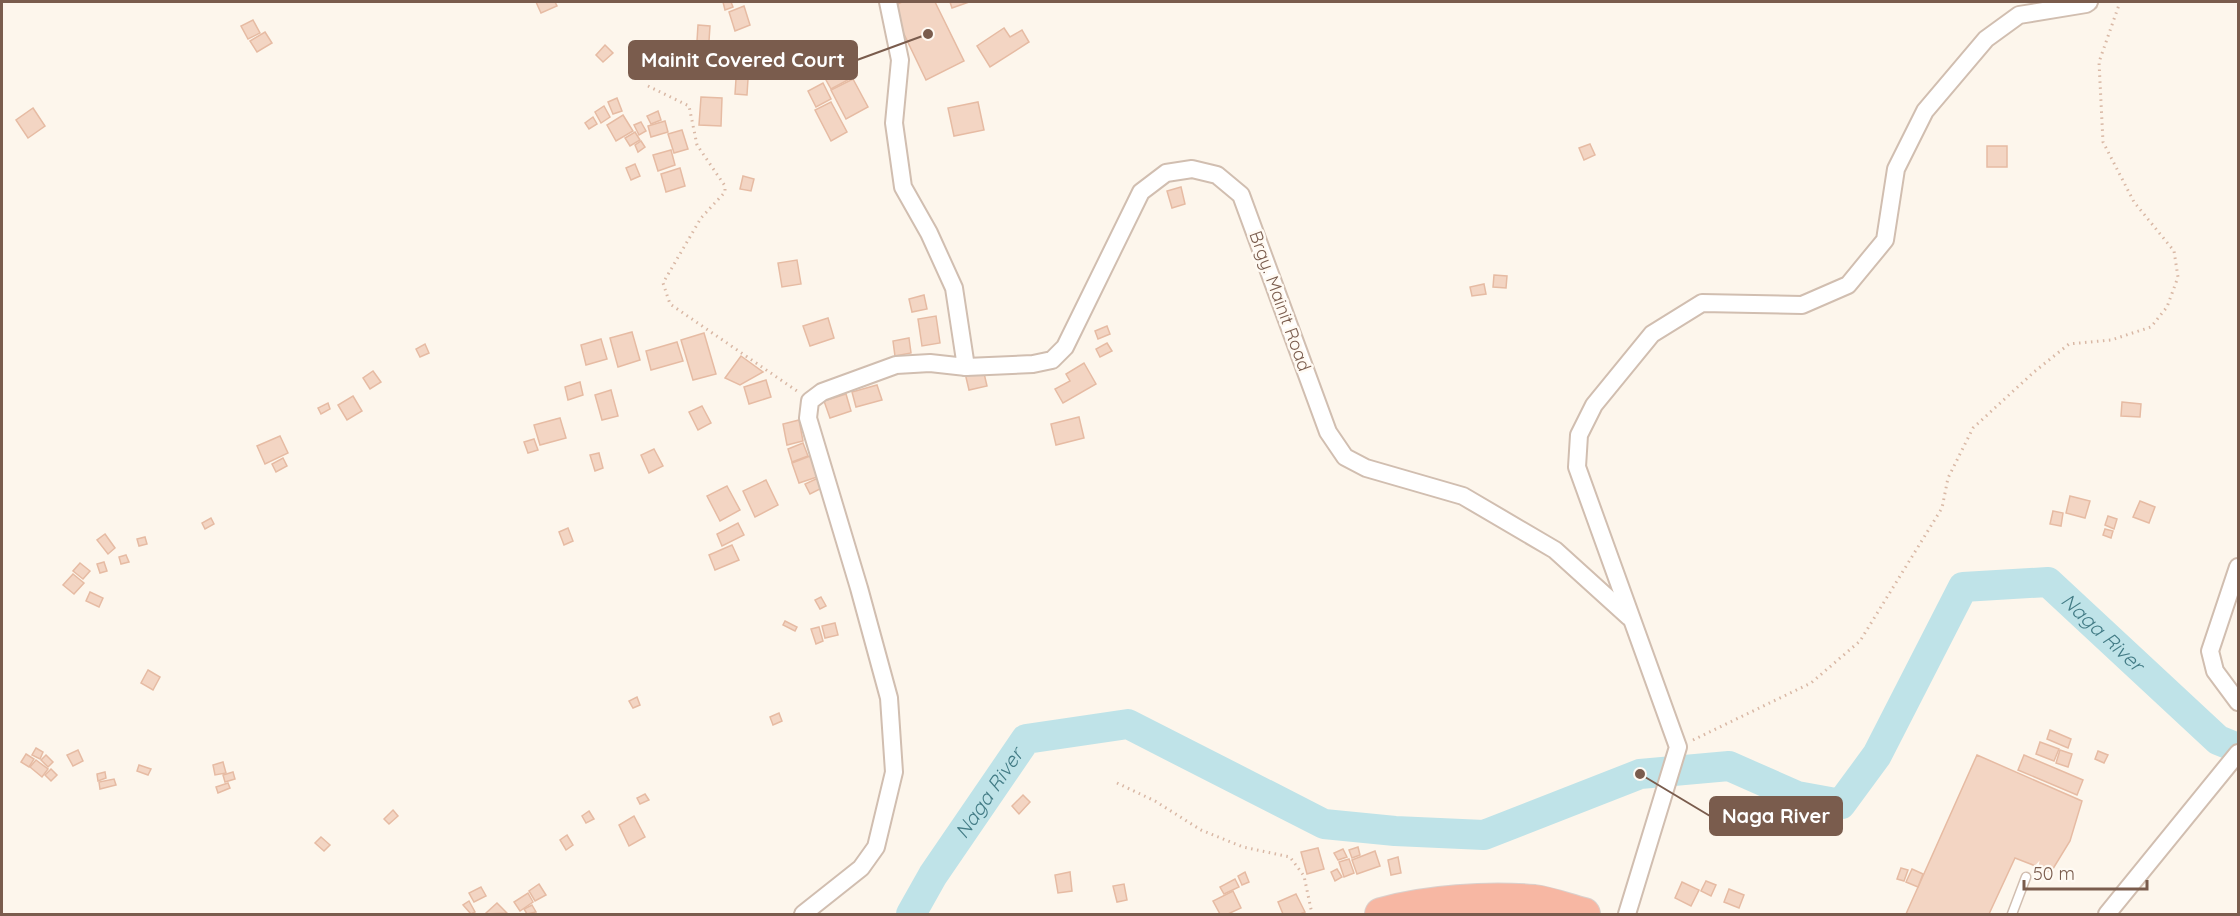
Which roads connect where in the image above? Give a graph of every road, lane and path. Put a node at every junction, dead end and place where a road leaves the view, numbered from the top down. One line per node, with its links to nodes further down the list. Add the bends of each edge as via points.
1 (888, 2): 5 (street, via 900,60 894,123 903,187 954,288)
2 (2089, 2): 8 (street, Brgy. Mainit Road, via 2019,15 1986,39 1924,111 1896,169 1885,240 1848,285 1802,305 1702,303 1652,334 1594,405 1579,435 1577,467)
3 (2120, 2): 10 (path, via 2099,62 2103,142 2134,202 2174,251 2178,277 2167,307 2151,327 2111,340 2069,344 1973,428 1947,478 1942,508 1860,641 1811,683)
4 (648, 86): 6 (path, via 689,106 698,145 725,192 701,218 663,283 670,304)
5 (966, 367): 6 (street, Brgy. Mainit Road, via 896,365); 8 (street, Brgy. Mainit Road, via 1052,360 1065,347 1141,192 1166,173 1192,169 1217,175 1241,195 1328,432 1345,457 1366,468 1463,496 1555,550)
6 (810, 400): 14 (street, via 808,418 889,698 894,772 876,847 861,867)
7 (2238, 567): 9 (street, via 2210,651 2215,671)
8 (1631, 620): 10 (street, Brgy. Mainit Road)
9 (2238, 702)
10 (1678, 747): 18 (street)
11 (2238, 753): 20 (street)
12 (1117, 783): 15 (path, via 1201,830 1243,847 1290,857 1304,876)
13 (2026, 877): 19 (lane)
14 (803, 915)
15 (1312, 915)
16 (1381, 915): 17 (highway, via 1471,900 1536,901)
17 (1584, 915)
18 (1627, 915)
19 (2012, 915)
20 (2107, 915)

